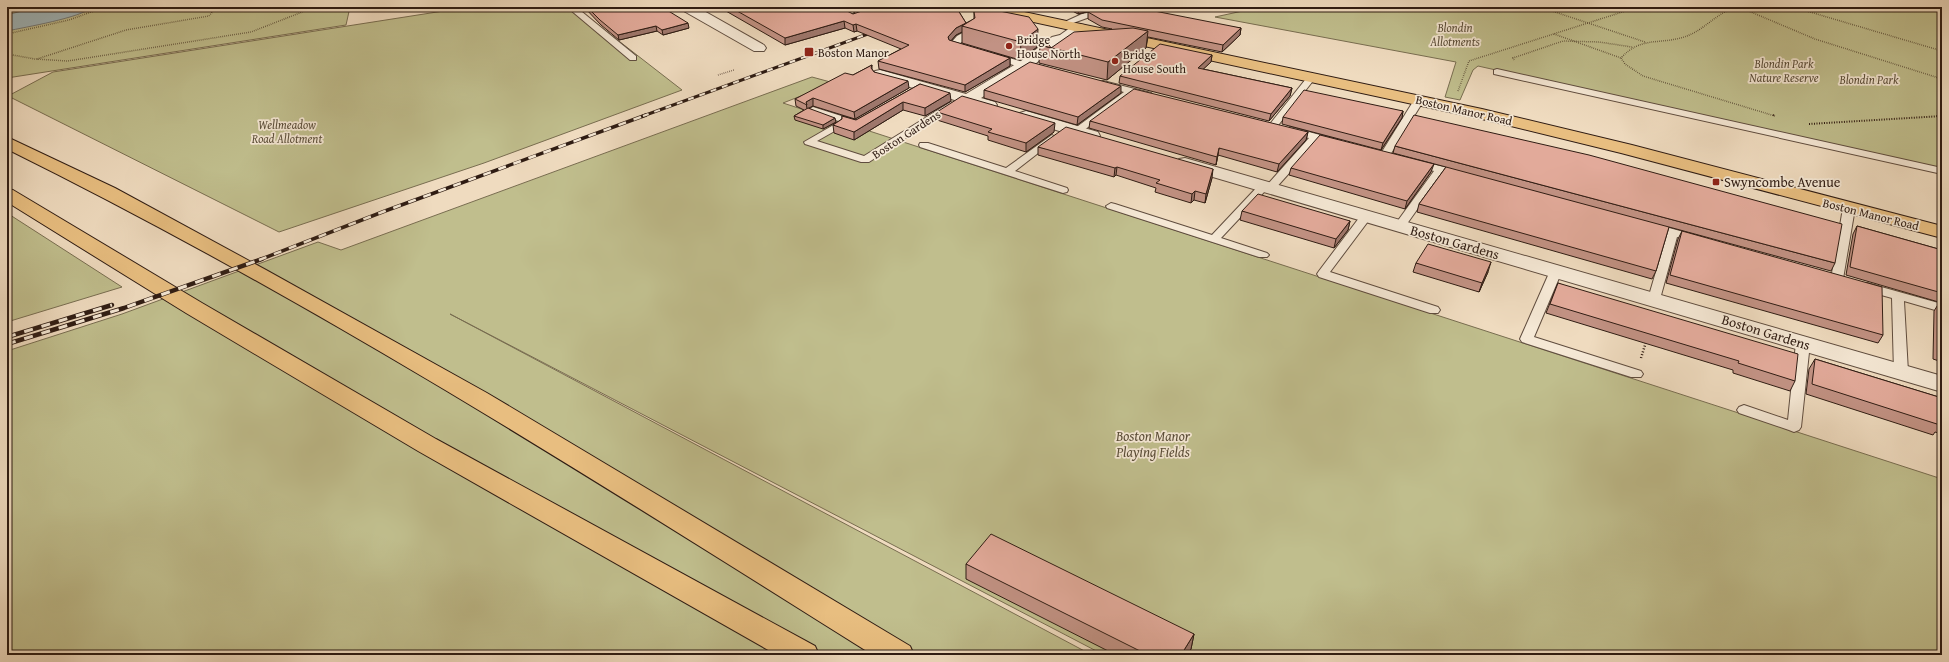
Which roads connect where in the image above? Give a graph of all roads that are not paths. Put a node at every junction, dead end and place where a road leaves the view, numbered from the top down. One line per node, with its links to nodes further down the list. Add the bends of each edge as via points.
1 (571, 7): 9 (lane)
2 (687, 7): 8 (street)
3 (982, 7): 5 (main road, Boston Manor Road)
4 (1128, 7): 5 (lane, via 1085,16)
5 (1062, 25): 6 (main road, Boston Manor Road)
6 (1079, 28): 10 (street, Boston Gardens); 15 (main road, Boston Manor Road, via 1155,48)
7 (972, 32): 10 (lane, via 953,45)
8 (759, 48)
9 (633, 58)
10 (1025, 64): 11 (lane); 20 (street, Boston Gardens)
11 (1041, 68)
12 (1497, 72): 35 (lane)
13 (880, 74): 20 (street, Boston Gardens, via 914,90)
14 (1120, 76): 17 (lane)
15 (1312, 77): 21 (main road, Boston Manor Road); 26 (lane, via 1269,125)
16 (1094, 82): 17 (lane)
17 (1110, 85): 18 (lane)
18 (1131, 91): 19 (lane); 25 (lane)
19 (1158, 98)
20 (966, 99): 24 (lane, Boston Gardens, via 865,160 809,142); 25 (street, Boston Gardens)
21 (1419, 100): 32 (lane); 42 (main road, Boston Manor Road, via 1626,149)
22 (813, 110): 23 (lane, via 856,124)
23 (862, 120)
24 (837, 126)
25 (1071, 130): 27 (street, Boston Gardens); 36 (lane)
26 (1316, 137): 30 (lane); 38 (lane)
27 (1107, 140)
28 (7, 142): 64 (main road, via 109,192 472,395)
29 (924, 144): 36 (lane)
30 (1345, 145)
31 (1372, 152): 32 (lane)
32 (1385, 155): 34 (lane)
33 (1167, 158): 38 (street, Boston Gardens)
34 (1441, 169): 37 (lane); 45 (lane)
35 (1942, 171)
36 (1007, 172): 39 (lane)
37 (1470, 177)
38 (1267, 187): 43 (street, Boston Gardens); 48 (lane)
39 (1063, 190)
40 (7, 194): 63 (main road, via 194,308 427,444)
41 (1111, 206): 48 (lane)
42 (1849, 208): 47 (main road, Boston Manor Road); 52 (lane)
43 (1366, 216): 45 (street, Boston Gardens); 57 (lane, via 1323,274)
44 (1644, 224): 46 (lane)
45 (1400, 226): 51 (street, Boston Gardens)
46 (1673, 232): 49 (lane); 55 (lane)
47 (1942, 232)
48 (1214, 239): 50 (lane)
49 (1709, 242)
50 (1263, 255)
51 (1556, 271): 55 (street, Boston Gardens); 60 (lane, via 1527,339)
52 (1837, 279)
53 (1860, 285): 54 (lane)
54 (1898, 296): 56 (lane); 59 (lane)
55 (1654, 299): 58 (street, Boston Gardens)
56 (1942, 308)
57 (1434, 310)
58 (1803, 344): 59 (street, Boston Gardens); 62 (lane, via 1794,427)
59 (1901, 372): 61 (street, Boston Gardens)
60 (1636, 374)
61 (1942, 384)
62 (1744, 410)
63 (804, 655)
64 (899, 655)

